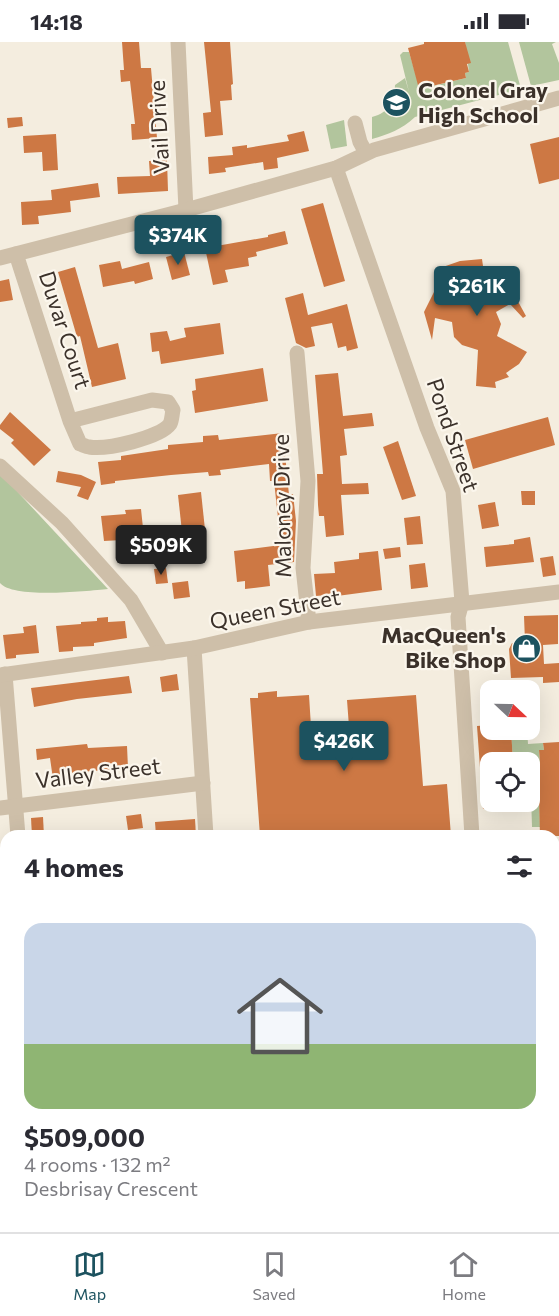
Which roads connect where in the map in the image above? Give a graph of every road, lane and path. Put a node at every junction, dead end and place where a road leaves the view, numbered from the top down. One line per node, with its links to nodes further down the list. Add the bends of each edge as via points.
1 (178, 42): 6 (street, Vail Drive)
2 (559, 98): 4 (street)
3 (355, 123): 4 (street)
4 (366, 153): 5 (street)
5 (336, 168): 6 (street); 13 (street, Pond Street, via 453,491)
6 (186, 210): 7 (street)
7 (16, 254): 8 (street); 10 (street, Duvar Court)
8 (0, 258)
9 (297, 353): 14 (street, Maloney Drive, via 308,481 303,568)
10 (70, 421): 10 (street, Duvar Court, via 80,444 116,446 162,431 170,423 173,410 168,402 152,400)
11 (0, 465): 16 (street, via 62,523 131,600)
12 (559, 592): 13 (street, Queen Street)
13 (462, 602): 14 (street, Queen Street); 23 (street, Pond Street, via 458,617)
14 (309, 622): 15 (street, Queen Street)
15 (194, 648): 16 (street, Queen Street); 18 (street)
16 (162, 653): 17 (street, Queen Street)
17 (3, 675): 19 (street)
18 (203, 783): 19 (street, Valley Street); 22 (street)
19 (16, 807): 20 (street, Valley Street); 21 (street)
20 (0, 808)
21 (18, 830)
22 (206, 830)
23 (472, 830)

